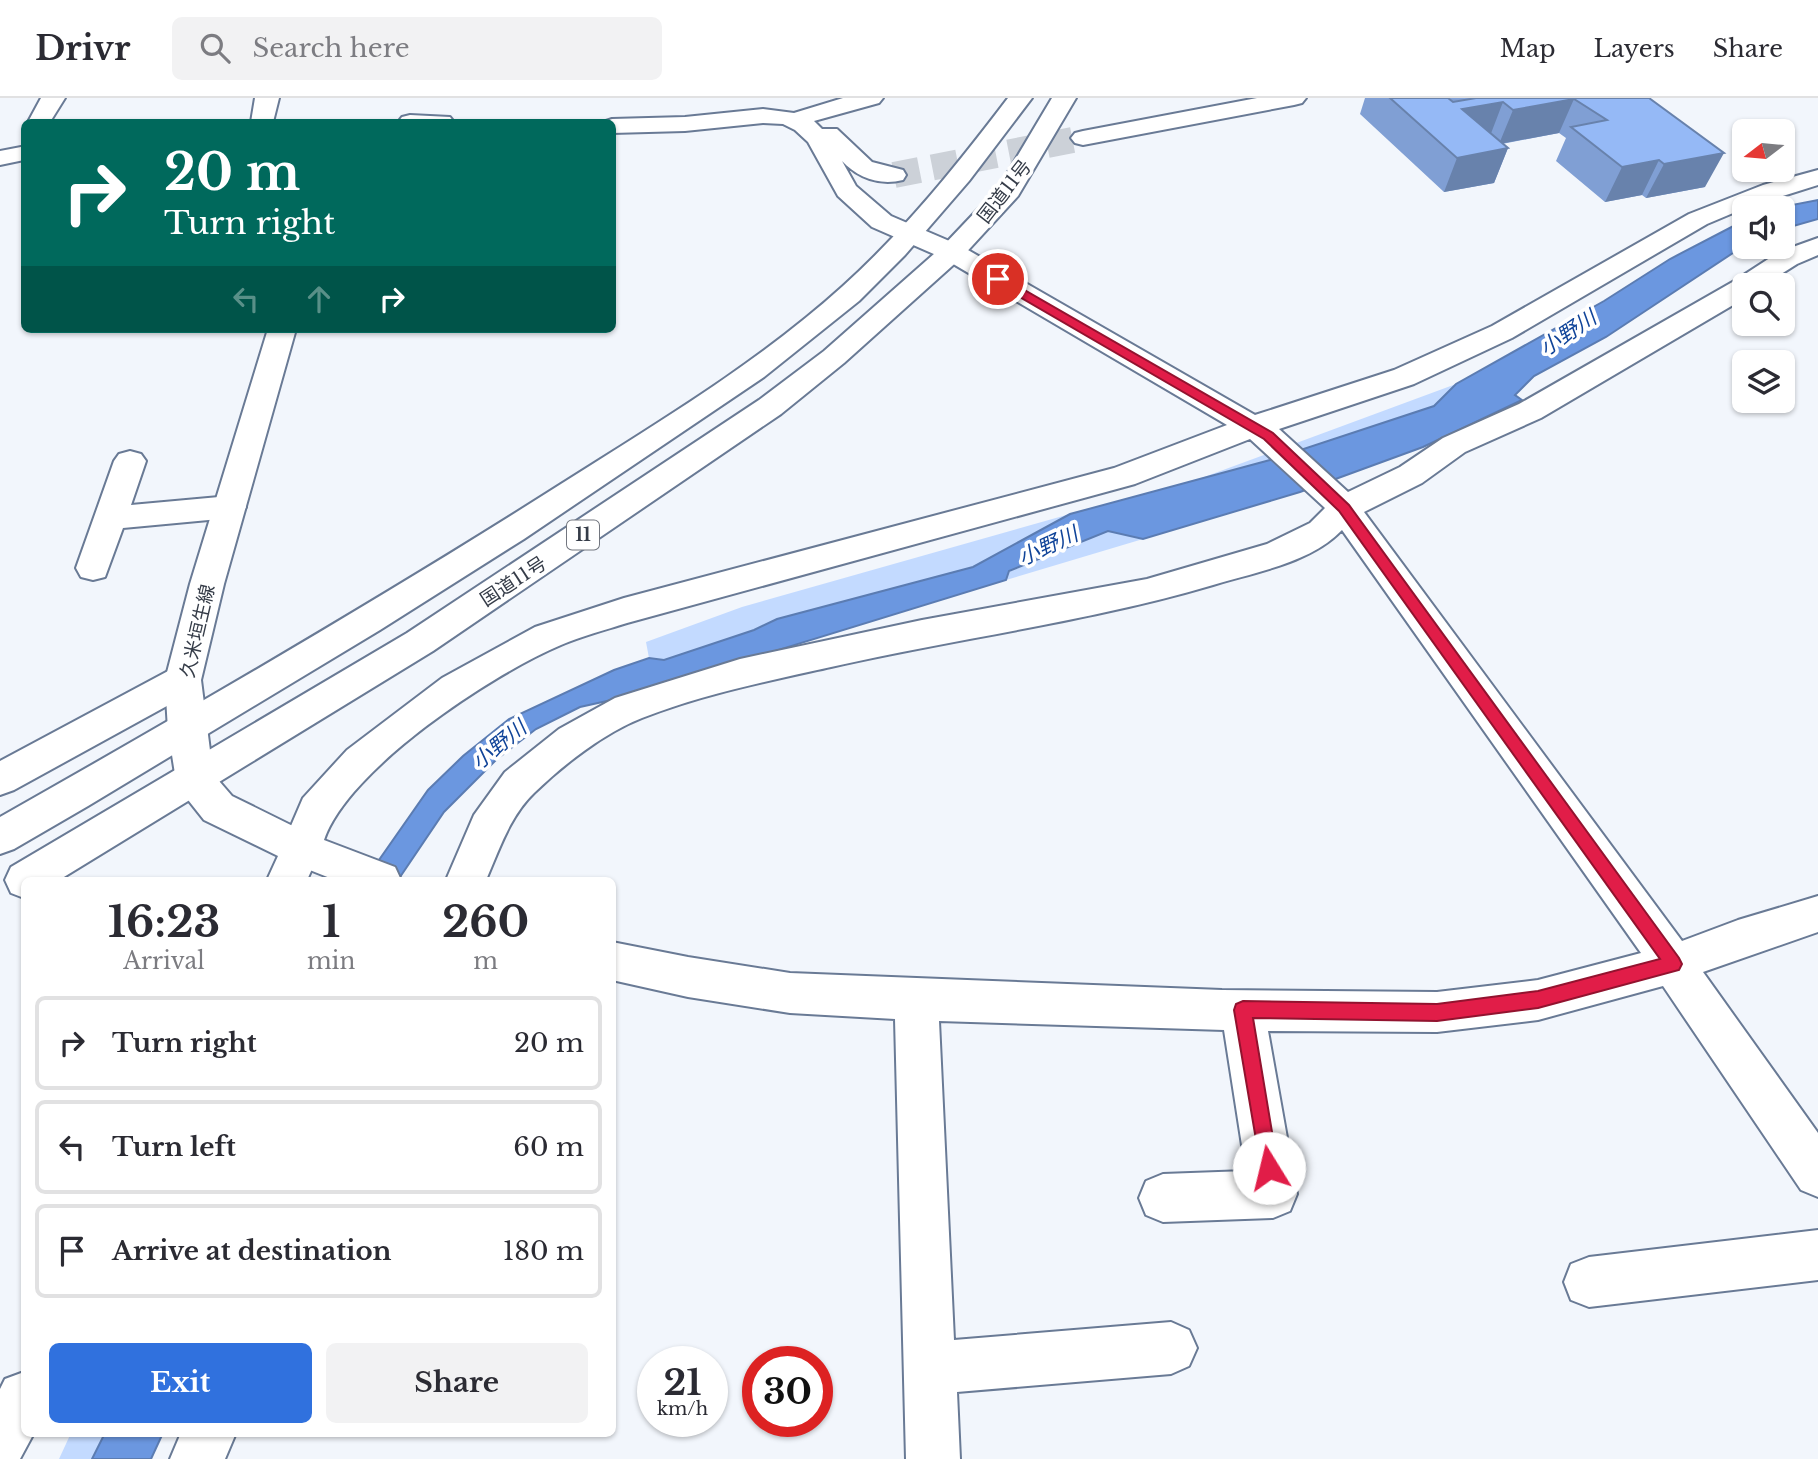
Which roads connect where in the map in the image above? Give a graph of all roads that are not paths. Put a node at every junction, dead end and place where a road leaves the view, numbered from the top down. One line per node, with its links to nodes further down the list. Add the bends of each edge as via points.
1 (53, 98): 7 (main road)
2 (267, 98): 8 (main road)
3 (871, 98): 10 (main road, via 820,111)
4 (1020, 98): 14 (main road, 11)
5 (1064, 98): 16 (main road, 国道11号 / 11, via 1009,191)
6 (1294, 98): 11 (main road)
7 (41, 119)
8 (263, 119)
9 (616, 120): 10 (main road, via 673,125 777,116)
10 (803, 124): 12 (main road, via 826,131 863,169); 14 (main road, via 847,192 874,217)
11 (1083, 138)
12 (894, 175)
13 (1818, 177): 20 (main road, via 1698,219 1502,332 1404,377)
14 (908, 236): 16 (main road); 27 (main road, 11, via 849,295 726,390 486,548)
15 (1818, 246): 17 (main road)
16 (952, 252): 20 (main road); 29 (main road, 国道11号 / 11, via 834,357 759,414 420,642)
17 (1765, 273)
18 (1732, 294): 22 (main road, via 1530,411 1454,445 1411,475)
19 (281, 333): 23 (main road, 久米垣生線)
20 (1260, 431): 22 (main road); 31 (main road, via 1124,476 624,611 547,636 482,671 390,735 333,788 315,813)
21 (130, 461): 24 (main road)
22 (1337, 499): 34 (main road, via 1322,531 1279,553 1147,592 753,670 628,708 572,740 519,783 488,827); 39 (main road)
23 (230, 507): 24 (main road); 26 (main road, 久米垣生線)
24 (110, 518): 25 (main road)
25 (93, 569)
26 (183, 680): 27 (main road, 久米垣生線); 28 (main road)
27 (187, 730): 29 (main road, 久米垣生線); 30 (main road, 11)
28 (0, 779)
29 (195, 780): 31 (main road, via 218,808); 32 (main road, 国道11号 / 11)
30 (0, 837)
31 (304, 863): 33 (main road)
32 (30, 877)
33 (367, 877)
34 (467, 877)
35 (21, 882): 36 (main road, 国道11号 / 11)
36 (0, 895)
37 (1818, 914): 39 (main road)
38 (616, 962): 40 (main road, via 790,992)
39 (1673, 964): 41 (main road, via 1538,1000 1437,1013); 42 (main road)
40 (916, 1000): 41 (main road); 47 (main road)
41 (1243, 1010): 43 (main road, via 1273,1194)
42 (1818, 1173)
43 (1163, 1198)
44 (1818, 1255): 45 (main road)
45 (1589, 1282)
46 (1171, 1348): 47 (main road)
47 (930, 1368): 52 (main road)
48 (21, 1404): 50 (main road)
49 (207, 1437): 51 (main road)
50 (0, 1443)
51 (197, 1459)
52 (933, 1459)

